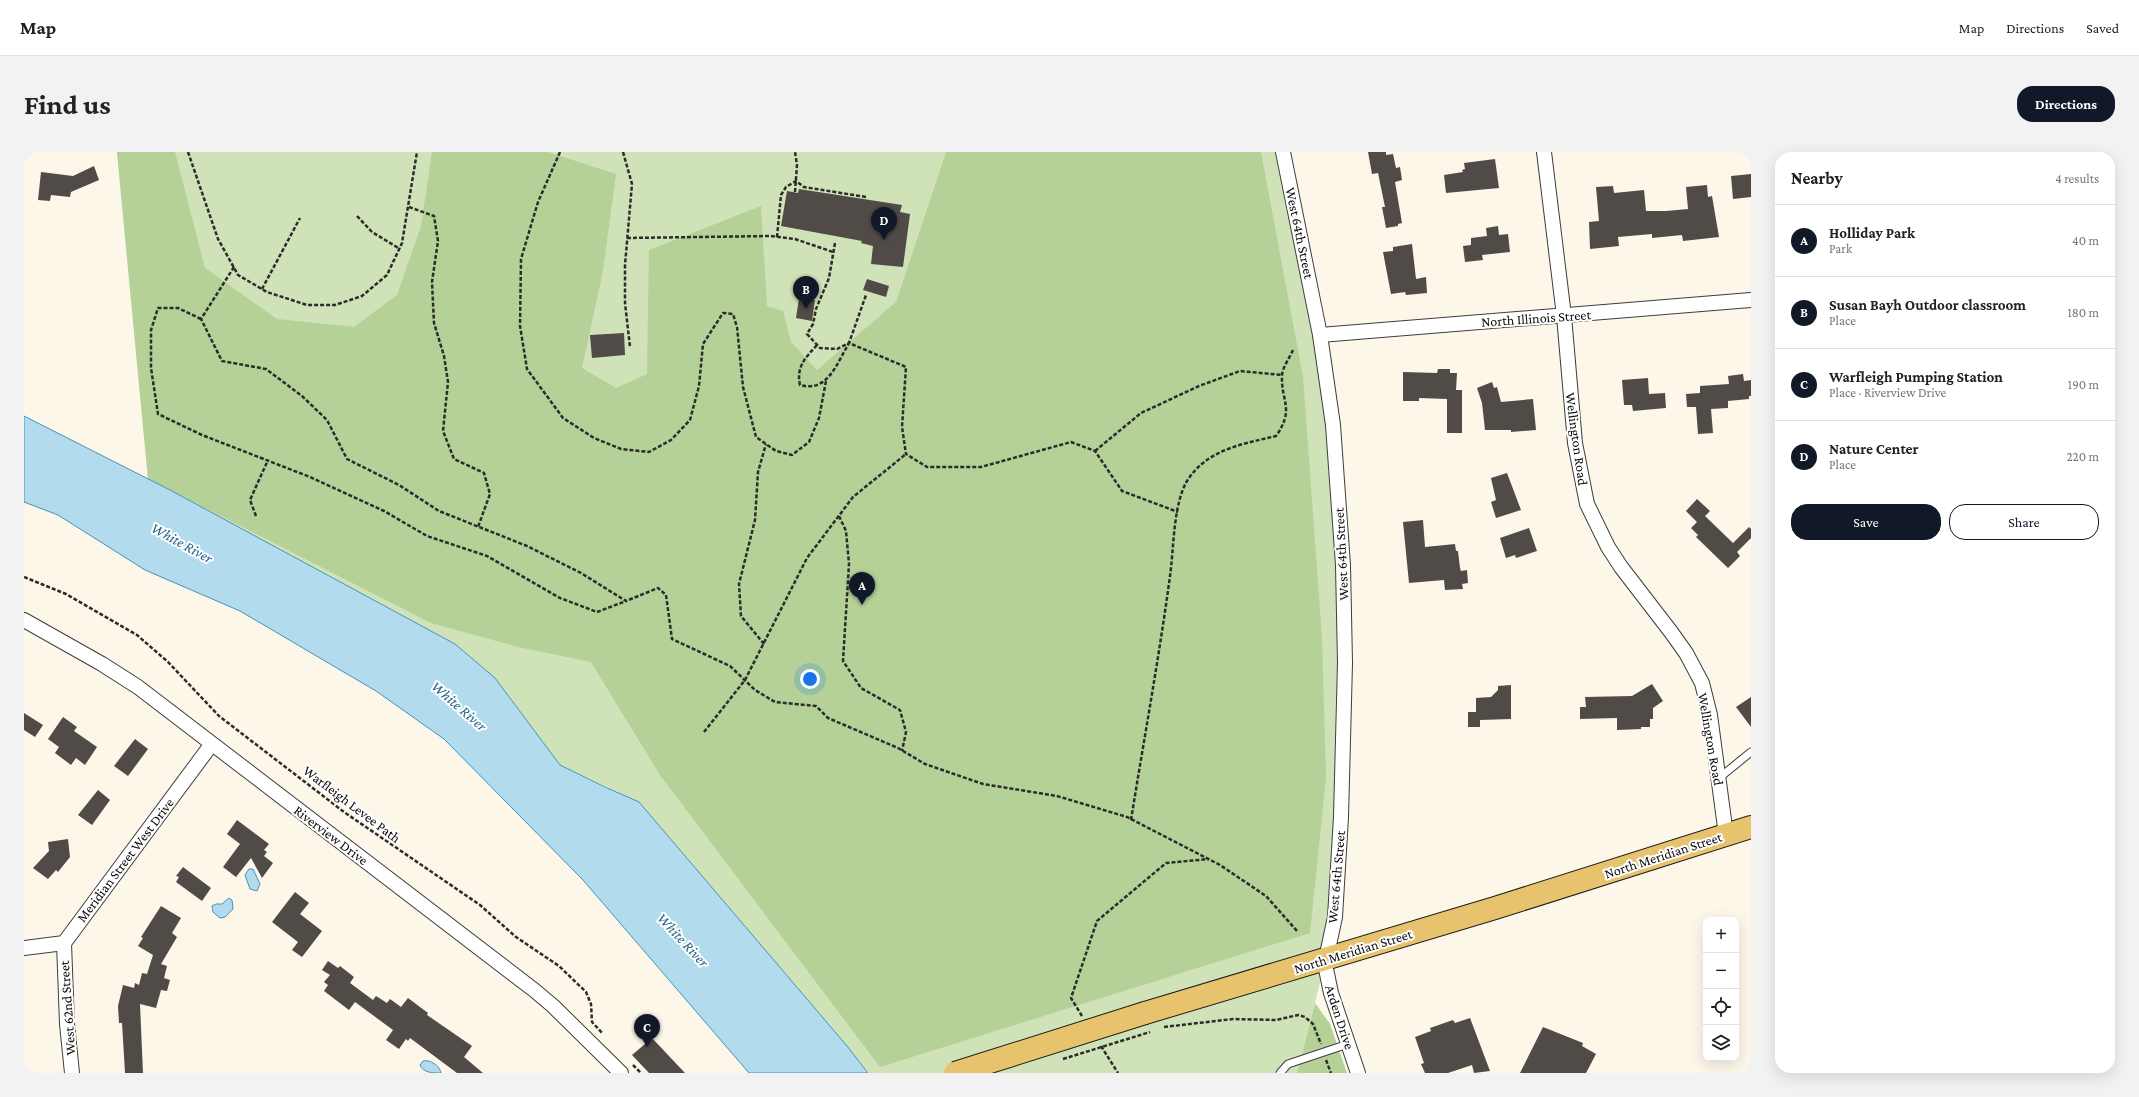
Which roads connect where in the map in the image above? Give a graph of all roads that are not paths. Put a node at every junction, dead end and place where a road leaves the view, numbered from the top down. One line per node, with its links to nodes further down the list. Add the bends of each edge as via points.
1 (1283, 152): 5 (street, West 64th Street)
2 (1544, 152): 4 (street, Wellington Road)
3 (1751, 300): 4 (street, North Illinois Street)
4 (1564, 316): 5 (street, North Illinois Street); 9 (street, Wellington Road, via 1575,443 1587,504 1608,547 1686,652 1702,683 1710,715)
5 (1320, 334): 14 (street, West 64th Street, via 1333,425 1343,566 1345,663 1335,917)
6 (24, 620): 7 (street, Riverview Drive, via 121,676)
7 (211, 745): 12 (street, Meridian Street West Drive); 16 (street, Riverview Drive, via 528,985)
8 (1751, 752): 9 (lane)
9 (1719, 778): 11 (street, Wellington Road)
10 (1751, 827): 11 (main road, North Meridian Street)
11 (1726, 835): 14 (main road, North Meridian Street)
12 (64, 944): 13 (street); 17 (street, West 62nd Street)
13 (24, 948)
14 (1326, 959): 15 (street, Arden Drive, via 1331,993); 18 (main road, North Meridian Street, bridge, via 1150,1025)
15 (1348, 1044): 19 (lane, via 1324,1055 1288,1064); 20 (street, Arden Drive)
16 (626, 1068)
17 (72, 1073)
18 (955, 1073)
19 (1280, 1073)
20 (1358, 1073)

